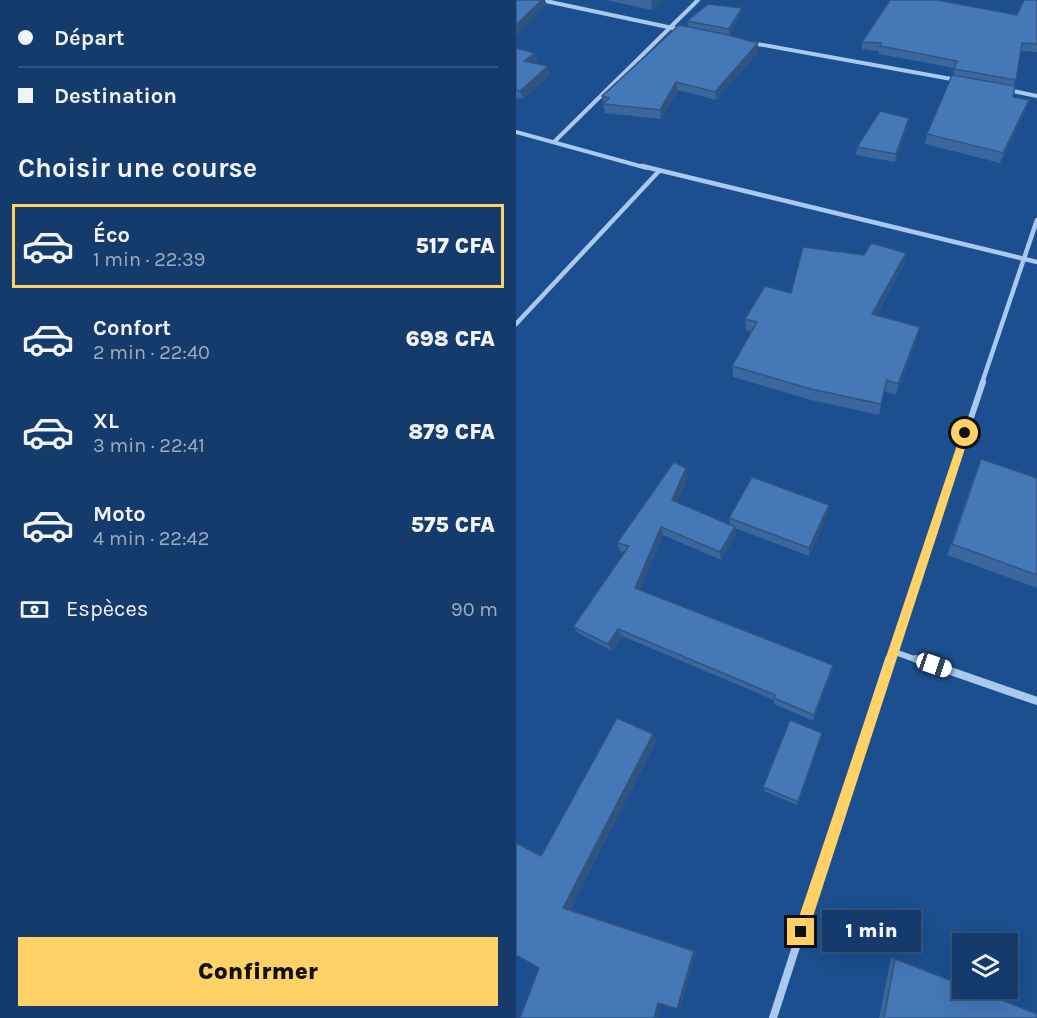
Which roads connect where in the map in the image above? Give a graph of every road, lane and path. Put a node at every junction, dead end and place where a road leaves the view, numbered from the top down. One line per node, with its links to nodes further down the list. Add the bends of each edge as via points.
1 (541, 0): 3 (street)
2 (698, 0): 3 (street)
3 (670, 28): 4 (street); 10 (street)
4 (693, 32)
5 (750, 42): 6 (street)
6 (962, 81)
7 (1005, 89): 8 (street)
8 (1037, 96)
9 (516, 132): 10 (street)
10 (555, 141): 11 (street)
11 (659, 171): 13 (street); 15 (street)
12 (1037, 220): 13 (street)
13 (1023, 258): 14 (street); 16 (street)
14 (1037, 262)
15 (516, 324)
16 (892, 651): 17 (street); 18 (street)
17 (1037, 701)
18 (773, 1018)

